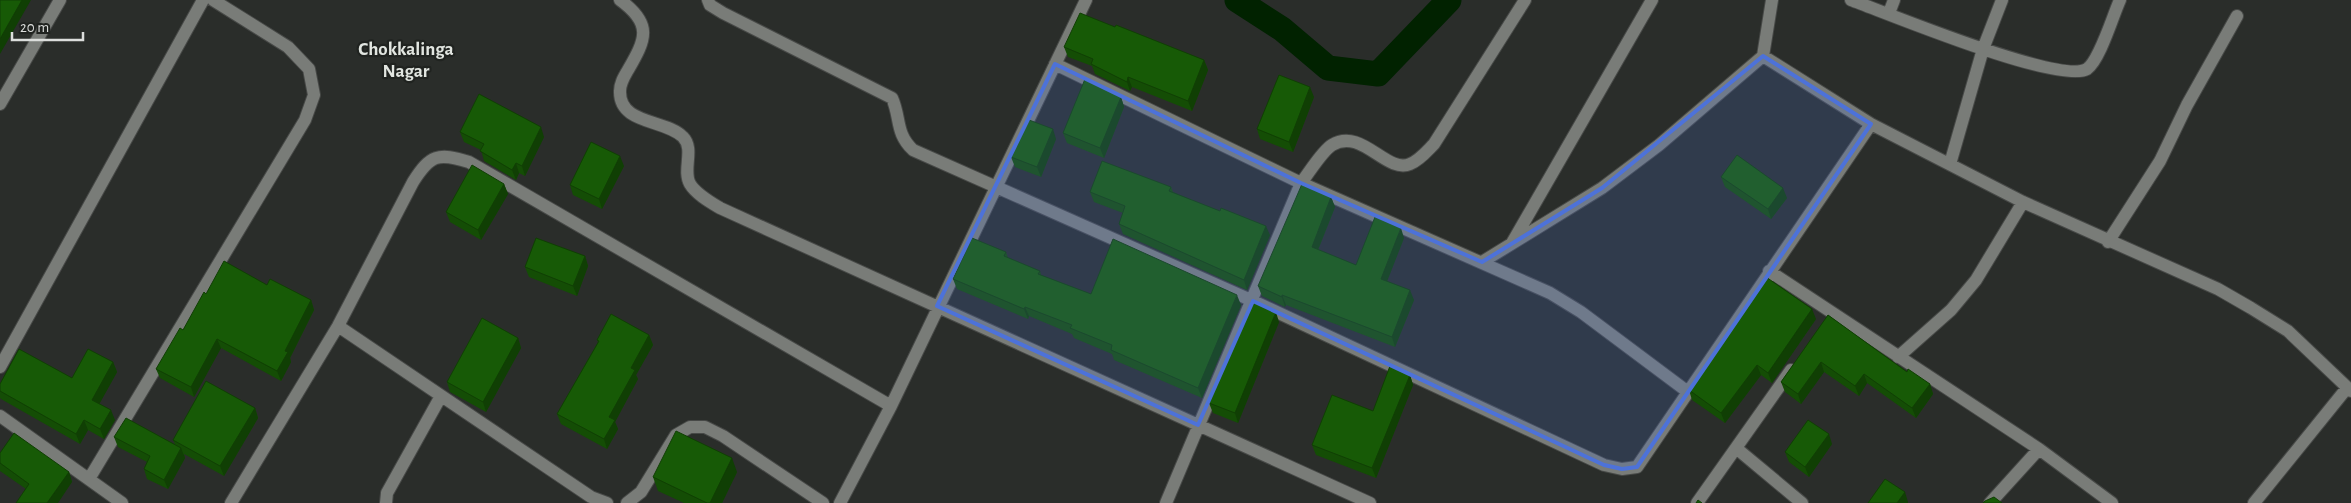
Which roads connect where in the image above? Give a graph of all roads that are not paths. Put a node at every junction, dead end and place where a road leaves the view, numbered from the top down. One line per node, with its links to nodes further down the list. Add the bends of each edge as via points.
1 (60, 0): 19 (street)
2 (204, 0): 34 (street)
3 (213, 0): 43 (street, via 288,47 309,69 314,95 305,120)
4 (620, 0): 30 (street, via 643,22 644,36 640,50 622,80 622,105 634,116 676,130 685,138 687,175 691,185 720,208)
5 (708, 0): 23 (street, via 723,13 881,90 892,98 902,140 913,150)
6 (1086, 0): 18 (street)
7 (1525, 0): 22 (street, via 1434,144 1420,158 1409,165 1393,163 1365,146 1350,140 1340,141 1330,146)
8 (1652, 0): 26 (street)
9 (1772, 0): 17 (street)
10 (1851, 0): 14 (street)
11 (1894, 0): 14 (street)
12 (2002, 0): 16 (street)
13 (2120, 0): 16 (street, via 2095,60 2087,68 2067,72)
14 (1889, 13): 16 (street)
15 (2237, 16): 25 (street, via 2187,104 2160,161)
16 (1983, 50): 21 (street)
17 (1763, 56): 20 (street); 26 (street, via 1659,145 1602,188)
18 (1055, 64): 22 (street); 23 (street)
19 (0, 104)
20 (1871, 124): 21 (street); 28 (street)
21 (1950, 164): 24 (street)
22 (1301, 183): 27 (street); 29 (street)
23 (996, 187): 29 (street); 30 (street)
24 (2023, 202): 25 (street); 32 (street, via 1976,280 1951,310)
25 (2108, 242): 35 (street, via 2218,289 2251,308 2288,331)
26 (1511, 244): 27 (street)
27 (1482, 262): 36 (street, via 1550,293 1581,312)
28 (1769, 271): 32 (street, via 1828,316); 36 (street)
29 (1253, 301): 36 (street, via 1604,465 1622,469 1637,467); 40 (street)
30 (937, 306): 38 (street); 40 (street)
31 (338, 326): 37 (street); 38 (street, via 412,182 424,164 449,156 469,162); 45 (street)
32 (1898, 357): 42 (street)
33 (1797, 360): 41 (street)
34 (0, 367)
35 (2349, 390): 57 (street)
36 (1688, 392)
37 (442, 396): 46 (street, via 387,493); 47 (street, via 591,497)
38 (891, 406): 50 (street)
39 (0, 416): 43 (street)
40 (1198, 425): 51 (street); 52 (street)
41 (1736, 448): 53 (street); 54 (street)
42 (2039, 449): 55 (street); 56 (street)
43 (89, 478): 44 (street)
44 (122, 503)
45 (231, 503)
46 (386, 503)
47 (607, 503)
48 (627, 503): 49 (street, via 641,492 676,435 690,427 705,428 723,436)
49 (823, 503)
50 (840, 503)
51 (1166, 503)
52 (1370, 503)
53 (1697, 503)
54 (1802, 503)
55 (1990, 503)
56 (2112, 503)
57 (2254, 503)

